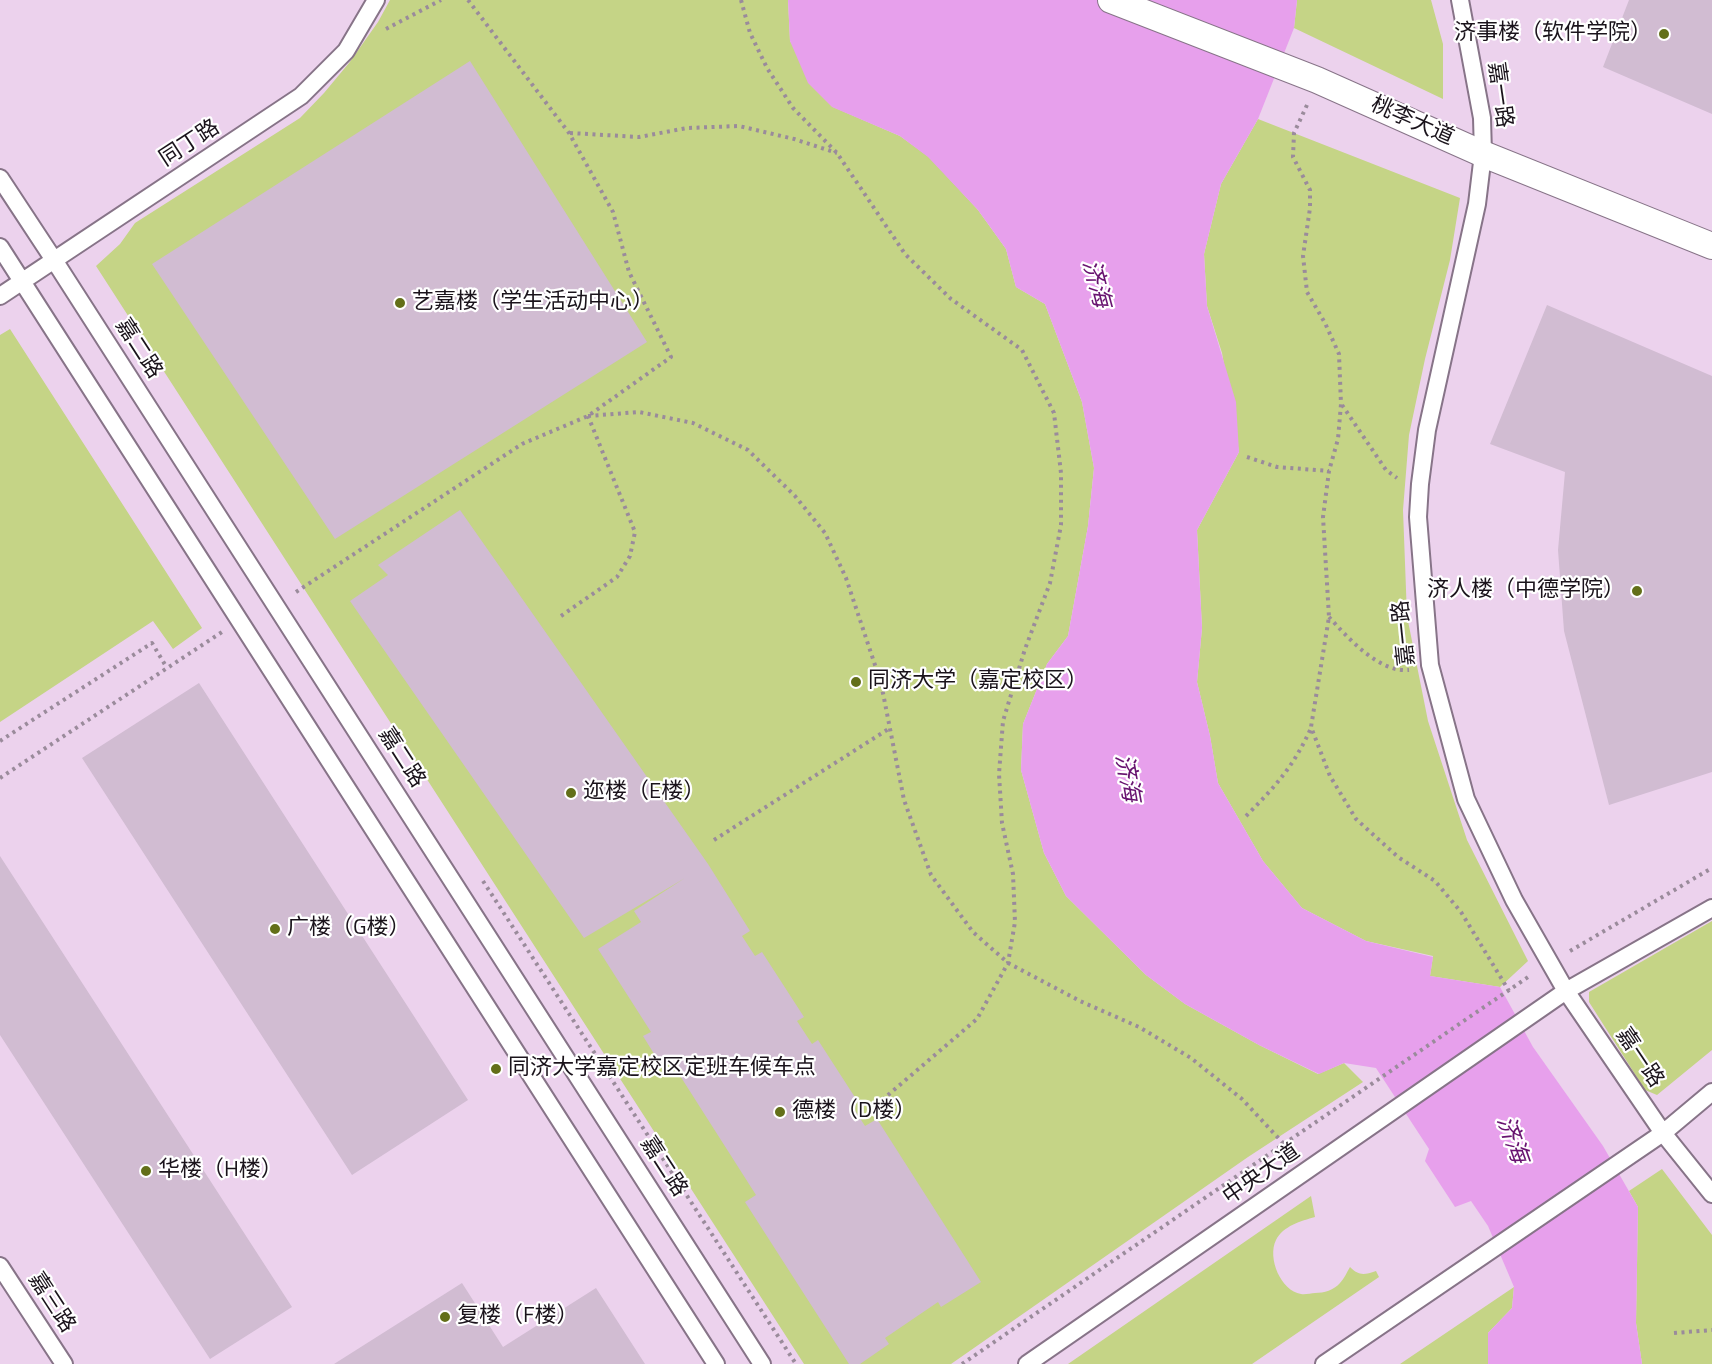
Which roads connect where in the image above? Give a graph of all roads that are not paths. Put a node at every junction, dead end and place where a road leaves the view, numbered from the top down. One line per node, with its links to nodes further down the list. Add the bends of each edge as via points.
1 (376, 0): 8 (lane, 同丁路, via 346,51 301,96)
2 (1111, 0): 4 (street, 桃李大道, via 1310,77)
3 (1460, 0): 4 (lane, 嘉一路, via 1482,118)
4 (1483, 154): 6 (street, 桃李大道); 12 (lane, 嘉一路, via 1477,204 1427,430 1420,484 1418,517 1430,665 1466,799 1514,900)
5 (0, 178): 8 (lane, 嘉二路)
6 (1712, 246)
7 (0, 247): 9 (lane)
8 (54, 260): 9 (lane, 同丁路); 19 (lane, 嘉二路)
9 (23, 282): 10 (lane, 同丁路); 18 (lane)
10 (0, 296)
11 (1712, 908): 12 (lane)
12 (1566, 992): 14 (lane, 嘉一路); 20 (lane, 中央大道)
13 (1712, 1092): 14 (lane)
14 (1663, 1133): 15 (lane, 嘉一路); 21 (lane)
15 (1712, 1194)
16 (0, 1266): 17 (lane, 嘉三路)
17 (64, 1364)
18 (716, 1364)
19 (762, 1364)
20 (1027, 1364)
21 (1324, 1364)

